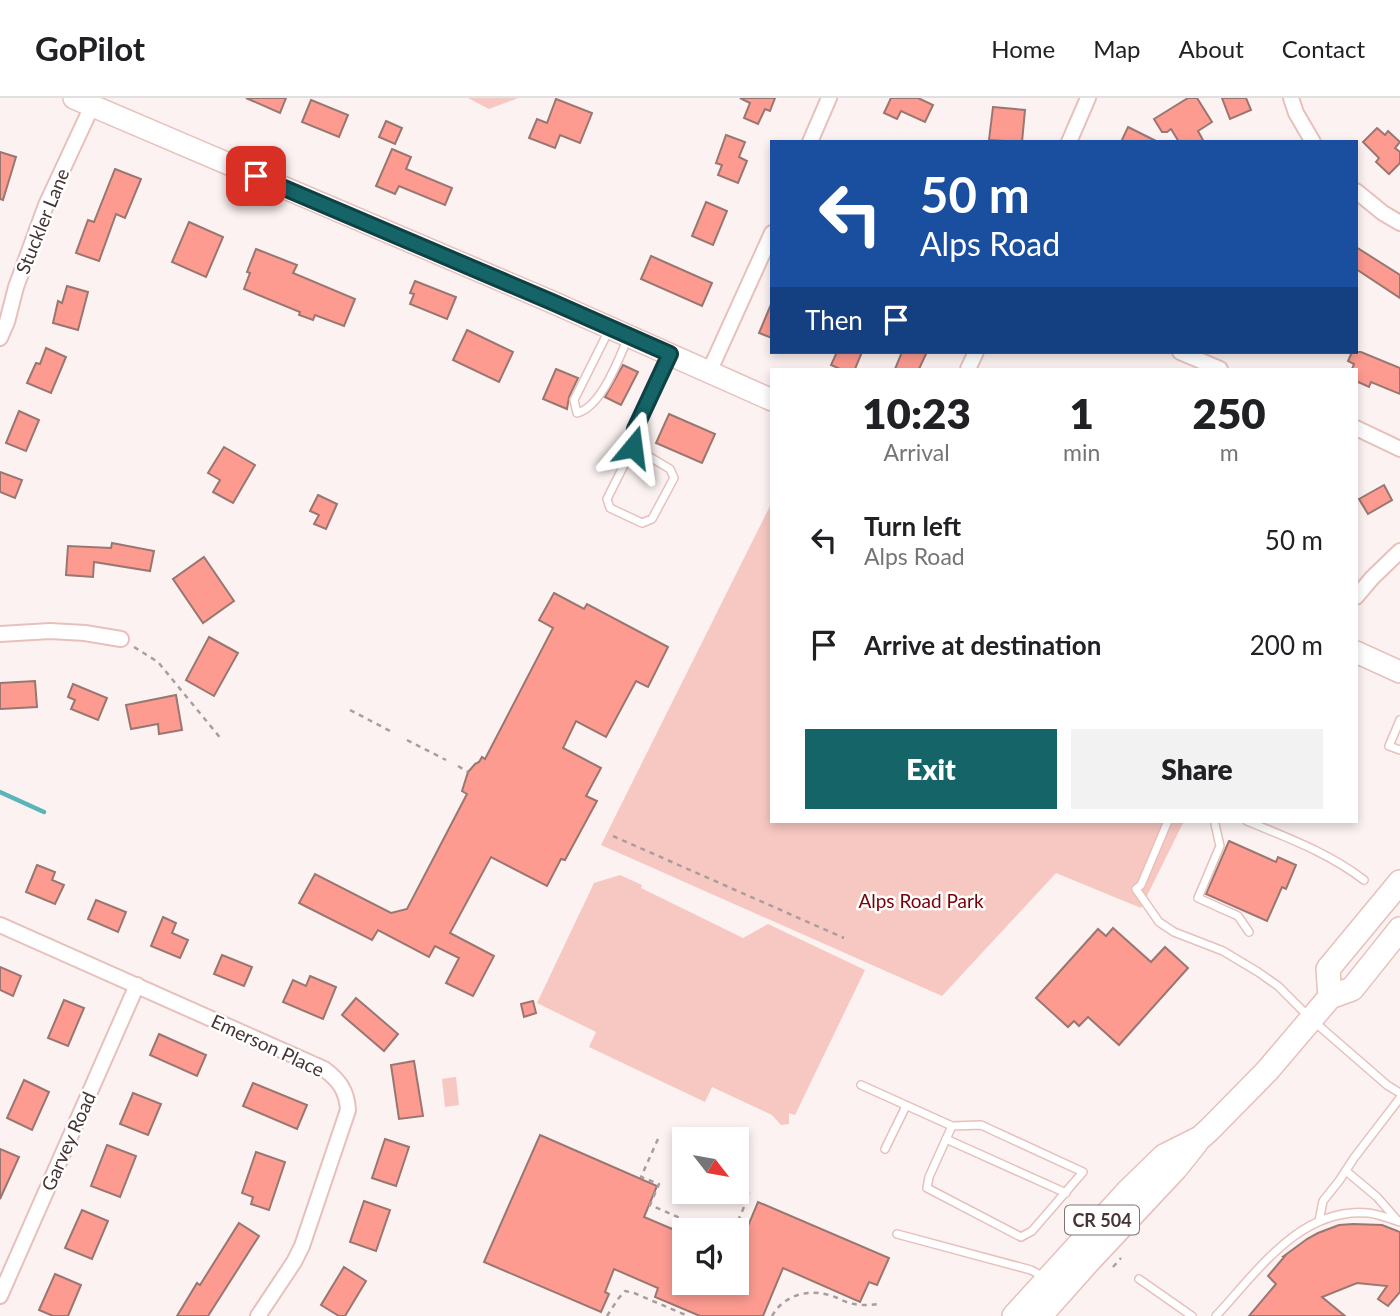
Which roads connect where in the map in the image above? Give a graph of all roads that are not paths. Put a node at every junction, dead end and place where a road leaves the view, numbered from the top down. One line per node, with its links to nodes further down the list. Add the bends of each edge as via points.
1 (829, 98): 5 (street)
2 (1088, 98): 6 (street)
3 (1291, 98): 7 (street)
4 (83, 102): 11 (main road); 12 (street, Stuckler Lane)
5 (811, 140)
6 (1070, 140)
7 (1312, 140)
8 (1358, 193): 9 (street)
9 (1400, 223)
10 (770, 237): 16 (street)
11 (620, 332): 11 (lane, via 613,372 590,406 577,413 575,400); 13 (main road)
12 (0, 338)
13 (670, 354): 16 (main road); 19 (lane, via 635,429)
14 (1185, 354): 15 (street)
15 (1218, 368)
16 (709, 372): 17 (main road)
17 (770, 399)
18 (1358, 429): 20 (street)
19 (633, 447): 19 (lane, via 670,469 674,478 652,519 642,523 610,508 607,499)
20 (1400, 449)
21 (1400, 551): 22 (street)
22 (1358, 595)
23 (0, 634): 24 (street, via 50,631)
24 (121, 639)
25 (1358, 653): 26 (main road)
26 (1400, 672)
27 (1400, 720): 28 (lane, via 1389,746)
28 (1400, 750)
29 (1167, 823): 39 (lane, via 1136,889 1159,922 1258,972)
30 (1252, 823): 32 (lane, via 1328,856)
31 (1215, 824): 36 (lane, via 1220,846 1198,898 1238,916)
32 (1364, 880)
33 (1400, 882): 38 (main road, via 1328,969)
34 (0, 925): 37 (street, Emerson Place)
35 (1400, 929): 38 (main road, CR 504, via 1352,989)
36 (1249, 932)
37 (136, 985): 54 (street, Garvey Road); 55 (street, Emerson Place, via 324,1069 335,1077 348,1099 302,1246)
38 (1330, 997): 39 (main road, CR 504)
39 (1311, 1020): 41 (lane); 44 (main road, CR 504)
40 (861, 1085): 42 (lane)
41 (1400, 1095): 47 (lane)
42 (906, 1106): 43 (lane); 46 (lane)
43 (952, 1126): 45 (lane); 48 (lane, via 981,1125 1083,1172)
44 (1200, 1138): 52 (main road, CR 504, via 1164,1156); 57 (main road, CR 504)
45 (946, 1139): 48 (lane); 48 (lane, via 927,1188 1021,1237)
46 (885, 1149)
47 (1346, 1171): 49 (lane, via 1323,1201); 50 (lane)
48 (1066, 1193)
49 (1319, 1222): 50 (lane, via 1370,1213); 59 (lane, via 1278,1248)
50 (1399, 1222)
51 (897, 1234): 52 (lane)
52 (1048, 1278): 56 (main road, CR 504)
53 (1139, 1279): 58 (lane)
54 (0, 1296)
55 (258, 1316)
56 (1014, 1316)
57 (1040, 1316)
58 (1192, 1316)
59 (1216, 1316)

